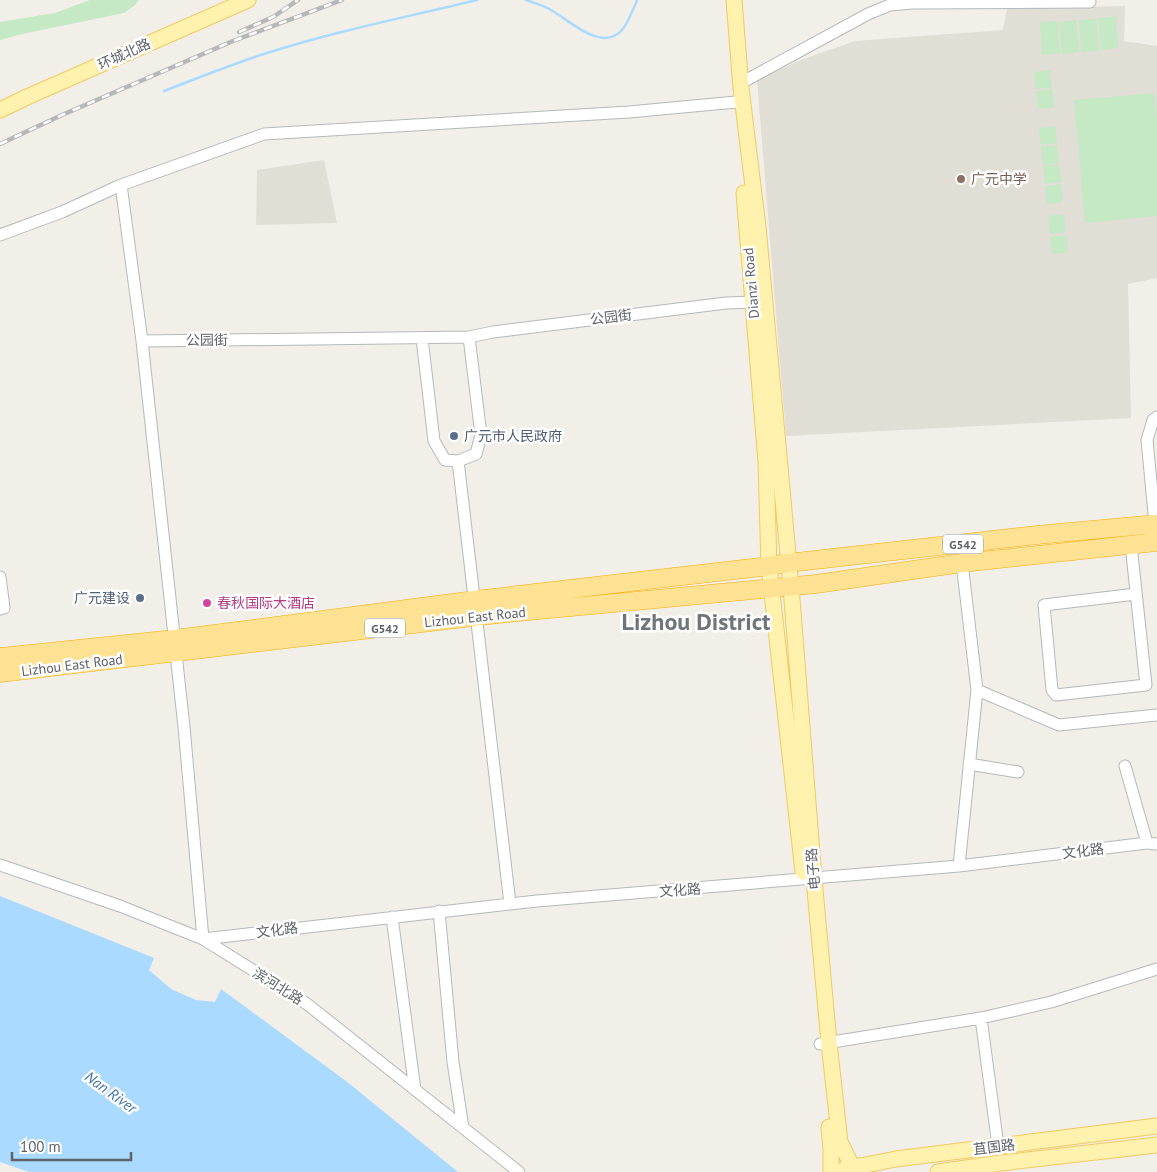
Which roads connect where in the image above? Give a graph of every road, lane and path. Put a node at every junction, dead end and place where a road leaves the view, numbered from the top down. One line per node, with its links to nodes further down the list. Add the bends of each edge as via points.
1 (248, 0): 7 (main road, 环城北路)
2 (727, 0): 6 (main road, Dianzi Road)
3 (734, 0): 5 (main road, Dianzi Road)
4 (1090, 2): 5 (street, via 890,5)
5 (741, 83): 19 (main road, Dianzi Road, via 768,325)
6 (736, 102): 8 (street, via 629,112 264,134); 10 (main road, Dianzi Road)
7 (0, 110)
8 (121, 185): 9 (street); 13 (street)
9 (0, 235)
10 (753, 302): 11 (street, 公园街); 21 (main road, Dianzi Road, via 766,462)
11 (469, 337): 12 (street, 公园街); 15 (street, via 480,435 476,454)
12 (422, 338): 13 (street, 公园街); 15 (street, via 434,441 446,460)
13 (142, 341): 28 (street)
14 (1157, 416): 16 (street, via 1152,420 1148,440)
15 (458, 461): 26 (street)
16 (1156, 524): 19 (highway, G542)
17 (1157, 542): 18 (highway, G542)
18 (1131, 545): 20 (highway, G542); 25 (street)
19 (788, 563): 21 (highway, G542); 23 (main road, 电子路)
20 (962, 563): 23 (highway, G542); 31 (street)
21 (769, 566): 24 (main road, 电子路); 26 (highway, Lizhou East Road / G542)
22 (0, 577): 27 (street, via 4,608)
23 (791, 586): 24 (highway, G542); 39 (main road, 电子路)
24 (771, 589): 26 (highway, Lizhou East Road / G542); 39 (main road, 电子路)
25 (1136, 594): 25 (street, via 1044,605 1052,690 1056,695 1146,685)
26 (476, 608): 28 (highway, Lizhou East Road / G542); 40 (street)
27 (0, 609)
28 (175, 646): 29 (highway, Lizhou East Road / G542); 30 (highway, Lizhou East Road / G542); 43 (street)
29 (0, 657)
30 (0, 673)
31 (977, 690): 32 (street, via 1059,725); 33 (street)
32 (1157, 715)
33 (969, 764): 35 (street); 38 (street)
34 (1125, 766): 36 (street)
35 (1018, 772)
36 (1152, 844): 38 (street, 文化路)
37 (0, 865): 43 (street, 滨河北路)
38 (959, 866): 39 (street, 文化路)
39 (809, 879): 40 (street, 文化路); 46 (main road, 电子路)
40 (510, 904): 41 (street, 文化路)
41 (439, 912): 42 (street, 文化路); 49 (street, via 453,1062)
42 (392, 917): 43 (street, 文化路); 47 (street)
43 (203, 938): 47 (street, 滨河北路, via 307,1004)
44 (1157, 970): 45 (street, via 1051,1002)
45 (980, 1018): 46 (street); 51 (street)
46 (825, 1043): 53 (main road, 电子路, via 840,1142); 55 (main road, 电子路)
47 (414, 1090): 49 (street, 滨河北路)
48 (1157, 1126): 51 (main road, 苴国路)
49 (463, 1128): 54 (street, 滨河北路)
50 (1157, 1145): 52 (main road, 苴国路)
51 (998, 1146): 53 (main road, 苴国路, via 896,1160)
52 (1001, 1168): 56 (main road, 苴国路)
53 (853, 1170): 55 (main road, 苴国路)
54 (519, 1172)
55 (831, 1172)
56 (938, 1172)

